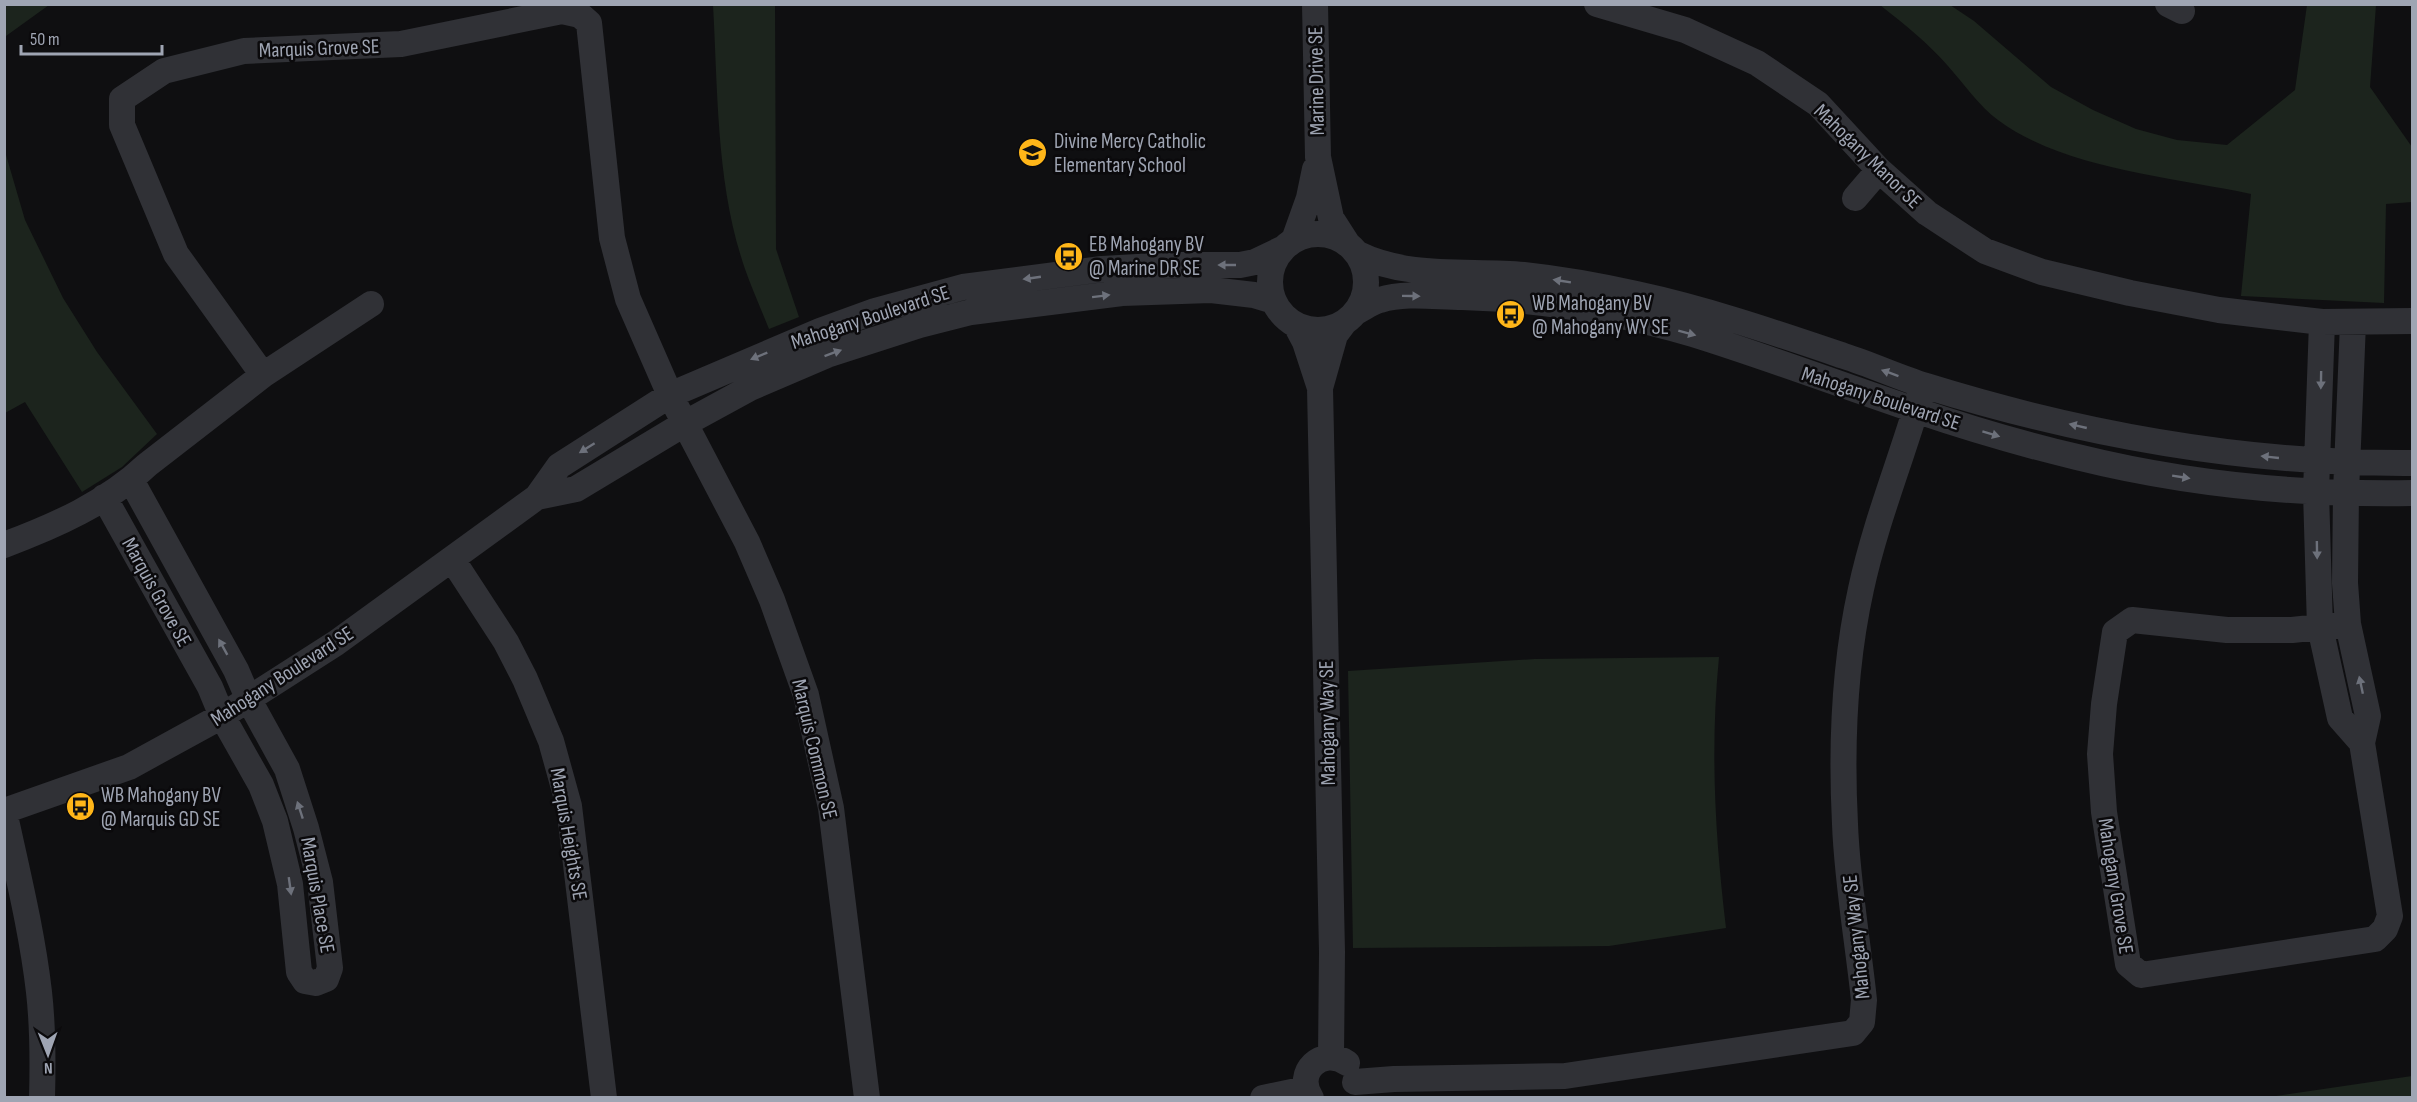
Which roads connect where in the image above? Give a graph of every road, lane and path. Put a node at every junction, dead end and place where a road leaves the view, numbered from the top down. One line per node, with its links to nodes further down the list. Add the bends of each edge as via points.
1 (1315, 4): 3 (street, Marine Drive SE)
2 (1597, 4): 4 (street, Mahogany Manor SE, via 1685,30 1757,63 1818,104)
3 (1318, 157): 6 (street, Marine Drive SE, via 1309,198); 7 (street, Marine Drive SE, via 1331,218)
4 (1879, 170): 5 (street); 12 (street, Mahogany Manor SE, via 1927,213 1985,251 2042,272 2208,308)
5 (1855, 198)
6 (1288, 245): 7 (street, via 1307,235 1321,234 1335,237); 8 (street, via 1270,274); 18 (street, Mahogany Boulevard SE, one-way to 18, via 1255,262 1239,265 1102,269 963,287 820,331)
7 (1353, 249): 10 (street, via 1365,271 1366,290); 16 (street, Mahogany Boulevard SE, one-way to 7, via 1700,310 1636,294 1525,275 1401,269 1378,264)
8 (1274, 301): 14 (street); 20 (street, Mahogany Boulevard SE, one-way to 8, via 750,388 827,355 971,312 1176,290 1254,294)
9 (371, 304): 15 (street)
10 (1350, 317): 14 (street, via 1328,329); 17 (street, Mahogany Way SE, via 1335,335); 19 (street, Mahogany Boulevard SE, one-way to 19, via 1379,300 1400,296 1507,298 1615,315 1691,334)
11 (2412, 321): 13 (street, Mahogany Manor SE)
12 (2322, 322): 13 (street, Mahogany Manor SE); 21 (street, one-way to 21)
13 (2353, 323): 22 (street)
14 (1296, 325): 17 (street, Mahogany Way SE)
15 (263, 375): 18 (street, Marquis Grove SE, via 176,254 122,125 123,99 164,71 244,51 401,44 562,11 580,15 588,23 612,238 628,299); 24 (street)
16 (1923, 385): 19 (street, Mahogany Way SE); 21 (street, Mahogany Boulevard SE, one-way to 16, via 2142,440)
17 (1320, 388): 38 (street, Mahogany Way SE)
18 (670, 395): 20 (street, Marquis Grove SE); 29 (street, Mahogany Boulevard SE, one-way to 29, via 559,466)
19 (1916, 411): 25 (street, Mahogany Boulevard SE, one-way to 25, via 2024,444 2127,468 2197,480); 39 (street, Mahogany Way SE, via 1872,542 1847,681 1845,826 1864,1000 1862,1022 1853,1032 1564,1076 1394,1079)
20 (684, 424): 29 (street, Mahogany Boulevard SE, via 576,489); 43 (street, Marquis Common SE, via 747,542 806,695 831,808)
21 (2318, 461): 22 (street, Mahogany Boulevard SE); 25 (street)
22 (2348, 462): 23 (street, Mahogany Boulevard SE); 26 (street, Mahogany Grove SE)
23 (2412, 463)
24 (131, 480): 28 (street); 34 (street, Marquis Grove SE, one-way to 24)
25 (2316, 492): 26 (street, Mahogany Boulevard SE); 33 (street, one-way to 33)
26 (2346, 492): 27 (street, Mahogany Boulevard SE); 32 (street, Mahogany Grove SE)
27 (2412, 494)
28 (104, 497): 30 (street, via 53,526); 35 (street, Marquis Grove SE, via 210,687)
29 (537, 497): 31 (street, Mahogany Boulevard SE)
30 (4, 545)
31 (452, 559): 34 (street, Mahogany Boulevard SE); 42 (street, Marquis Heights SE, via 506,642 551,741 569,806)
32 (2348, 624): 33 (street, Mahogany Grove SE); 36 (street, Mahogany Grove SE, one-way to 32, via 2368,716)
33 (2320, 627): 36 (street, via 2340,718); 36 (street, Mahogany Grove SE, via 2227,630 2132,620 2115,632 2100,754 2104,812 2128,964 2141,975 2375,939 2390,916)
34 (249, 700): 35 (street, Mahogany Boulevard SE); 35 (street, Marquis Place SE, one-way to 34, via 261,785 275,821 290,884 299,972 305,981 316,983 326,979 330,969 314,852 287,769)
35 (222, 716): 37 (street, Mahogany Boulevard SE, via 129,767)
36 (2362, 743)
37 (4, 811): 41 (street, via 39,992)
38 (1331, 1057): 39 (street, via 1351,1067); 40 (street, via 1310,1066 1306,1073)
39 (1352, 1090)
40 (1309, 1093): 44 (street)
41 (42, 1098)
42 (604, 1098)
43 (867, 1098)
44 (1263, 1098)

